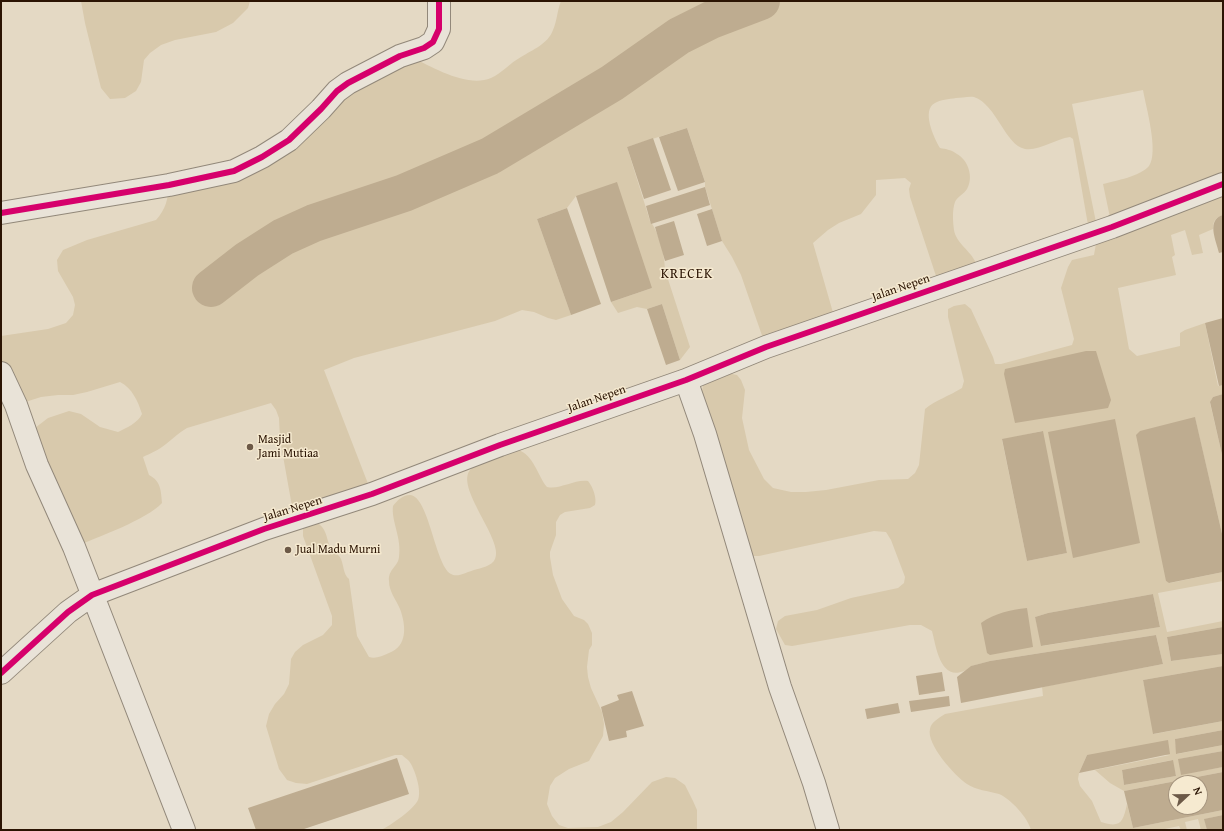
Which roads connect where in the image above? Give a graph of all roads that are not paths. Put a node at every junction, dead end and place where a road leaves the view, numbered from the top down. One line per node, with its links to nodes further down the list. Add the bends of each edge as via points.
1 (439, 1): 3 (street, via 438,29 433,42 348,83 289,140 234,171 169,185)
2 (1223, 184): 5 (street, Jalan Nepen, via 1112,227 766,347)
3 (1, 213)
4 (1, 373): 6 (street)
5 (686, 380): 6 (street, Jalan Nepen, via 500,445 372,494 264,529); 9 (street, via 705,434 780,687)
6 (92, 595): 7 (street, Jalan Nepen, via 68,612); 8 (street)
7 (1, 673)
8 (184, 830)
9 (828, 830)

